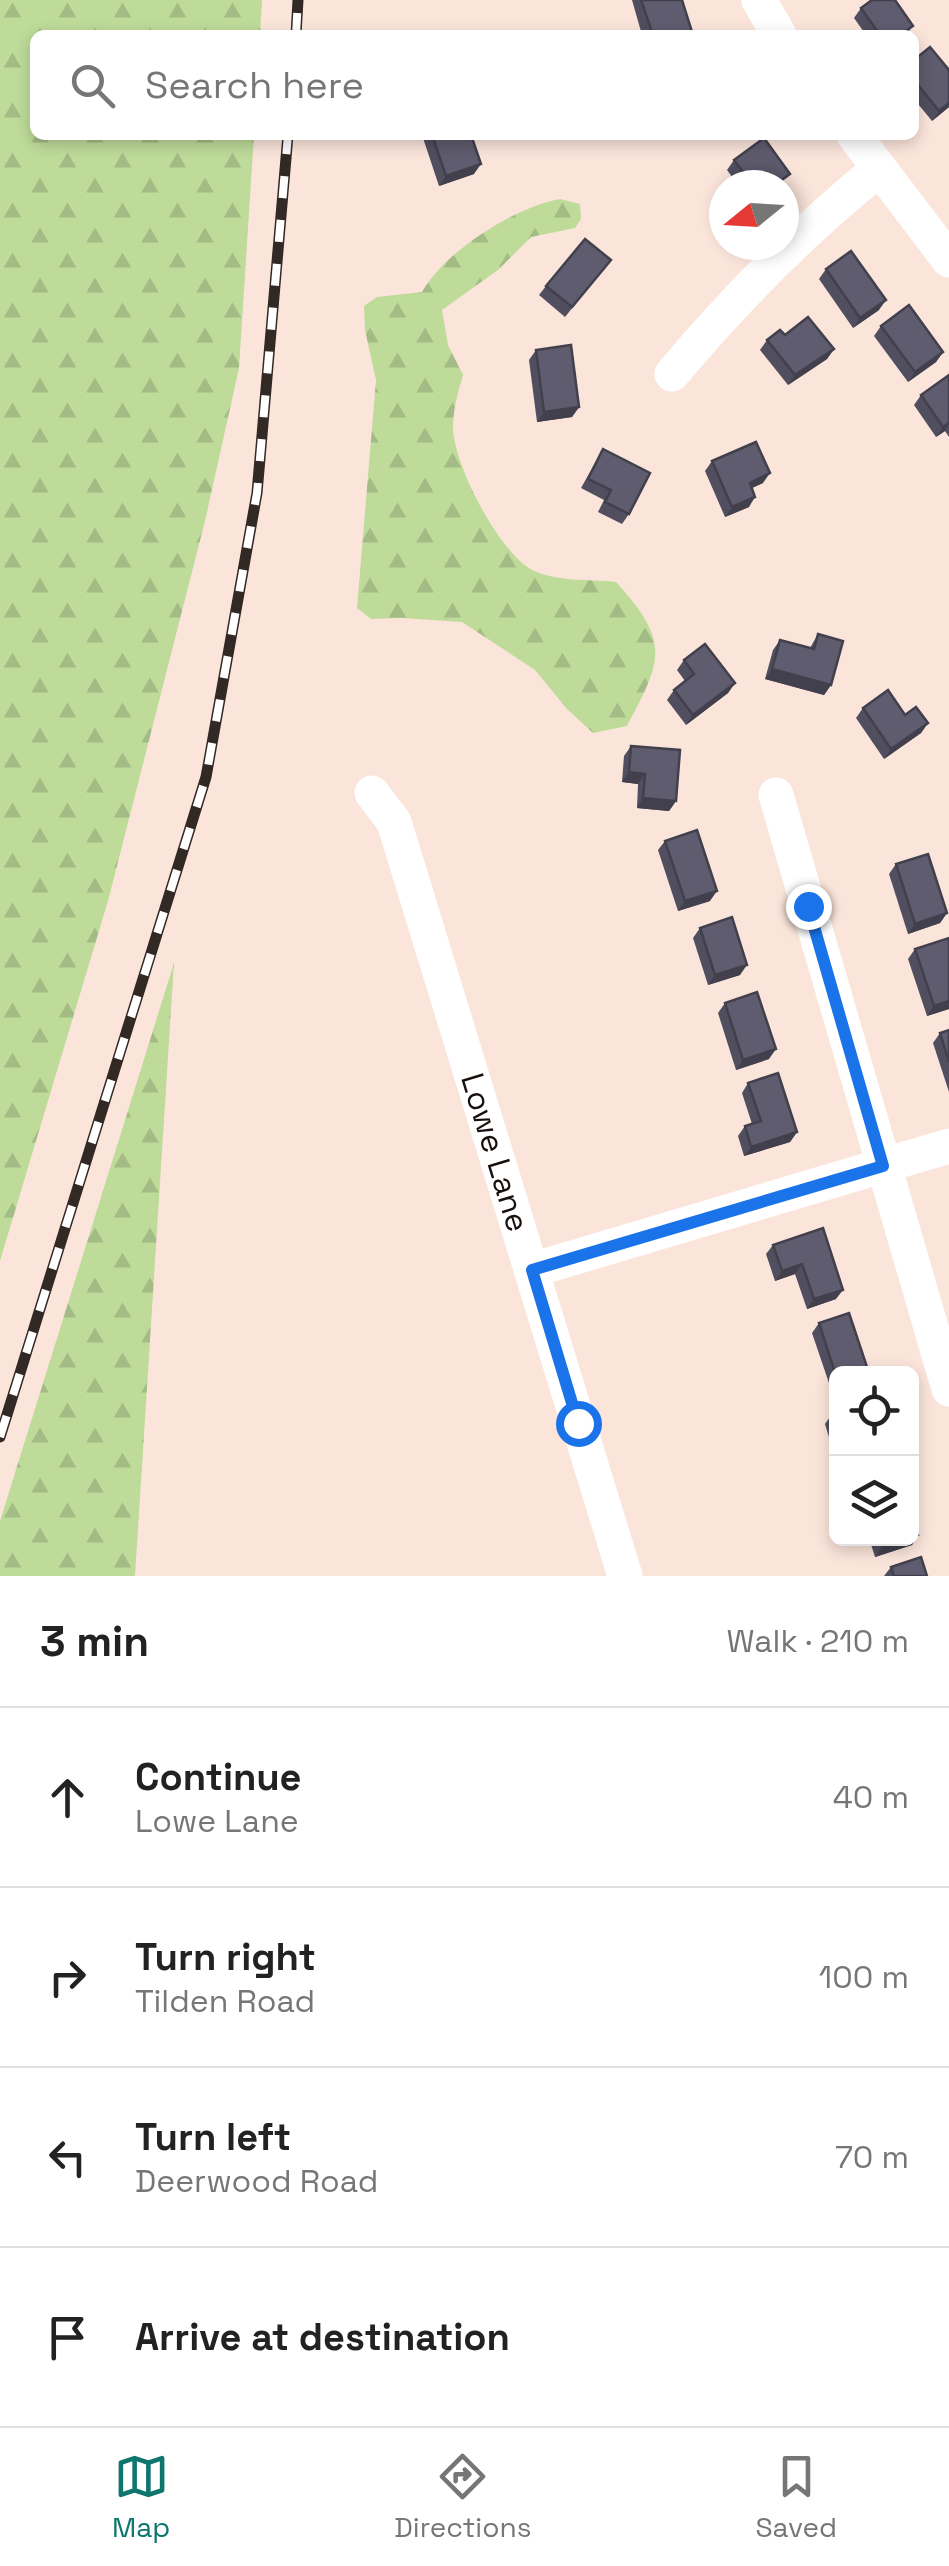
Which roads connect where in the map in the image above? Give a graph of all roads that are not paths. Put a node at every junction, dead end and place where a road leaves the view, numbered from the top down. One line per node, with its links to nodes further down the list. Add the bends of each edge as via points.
1 (759, 0): 2 (street)
2 (775, 30)
3 (858, 140): 4 (street)
4 (880, 169): 5 (street); 6 (street, via 806,231)
5 (949, 260)
6 (672, 374)
7 (372, 792): 11 (street, Lowe Lane, via 394,822)
8 (776, 795): 10 (street)
9 (949, 1146): 10 (street)
10 (883, 1166): 11 (street); 12 (street)
11 (532, 1270): 13 (street, Lowe Lane)
12 (949, 1389)
13 (625, 1576)

